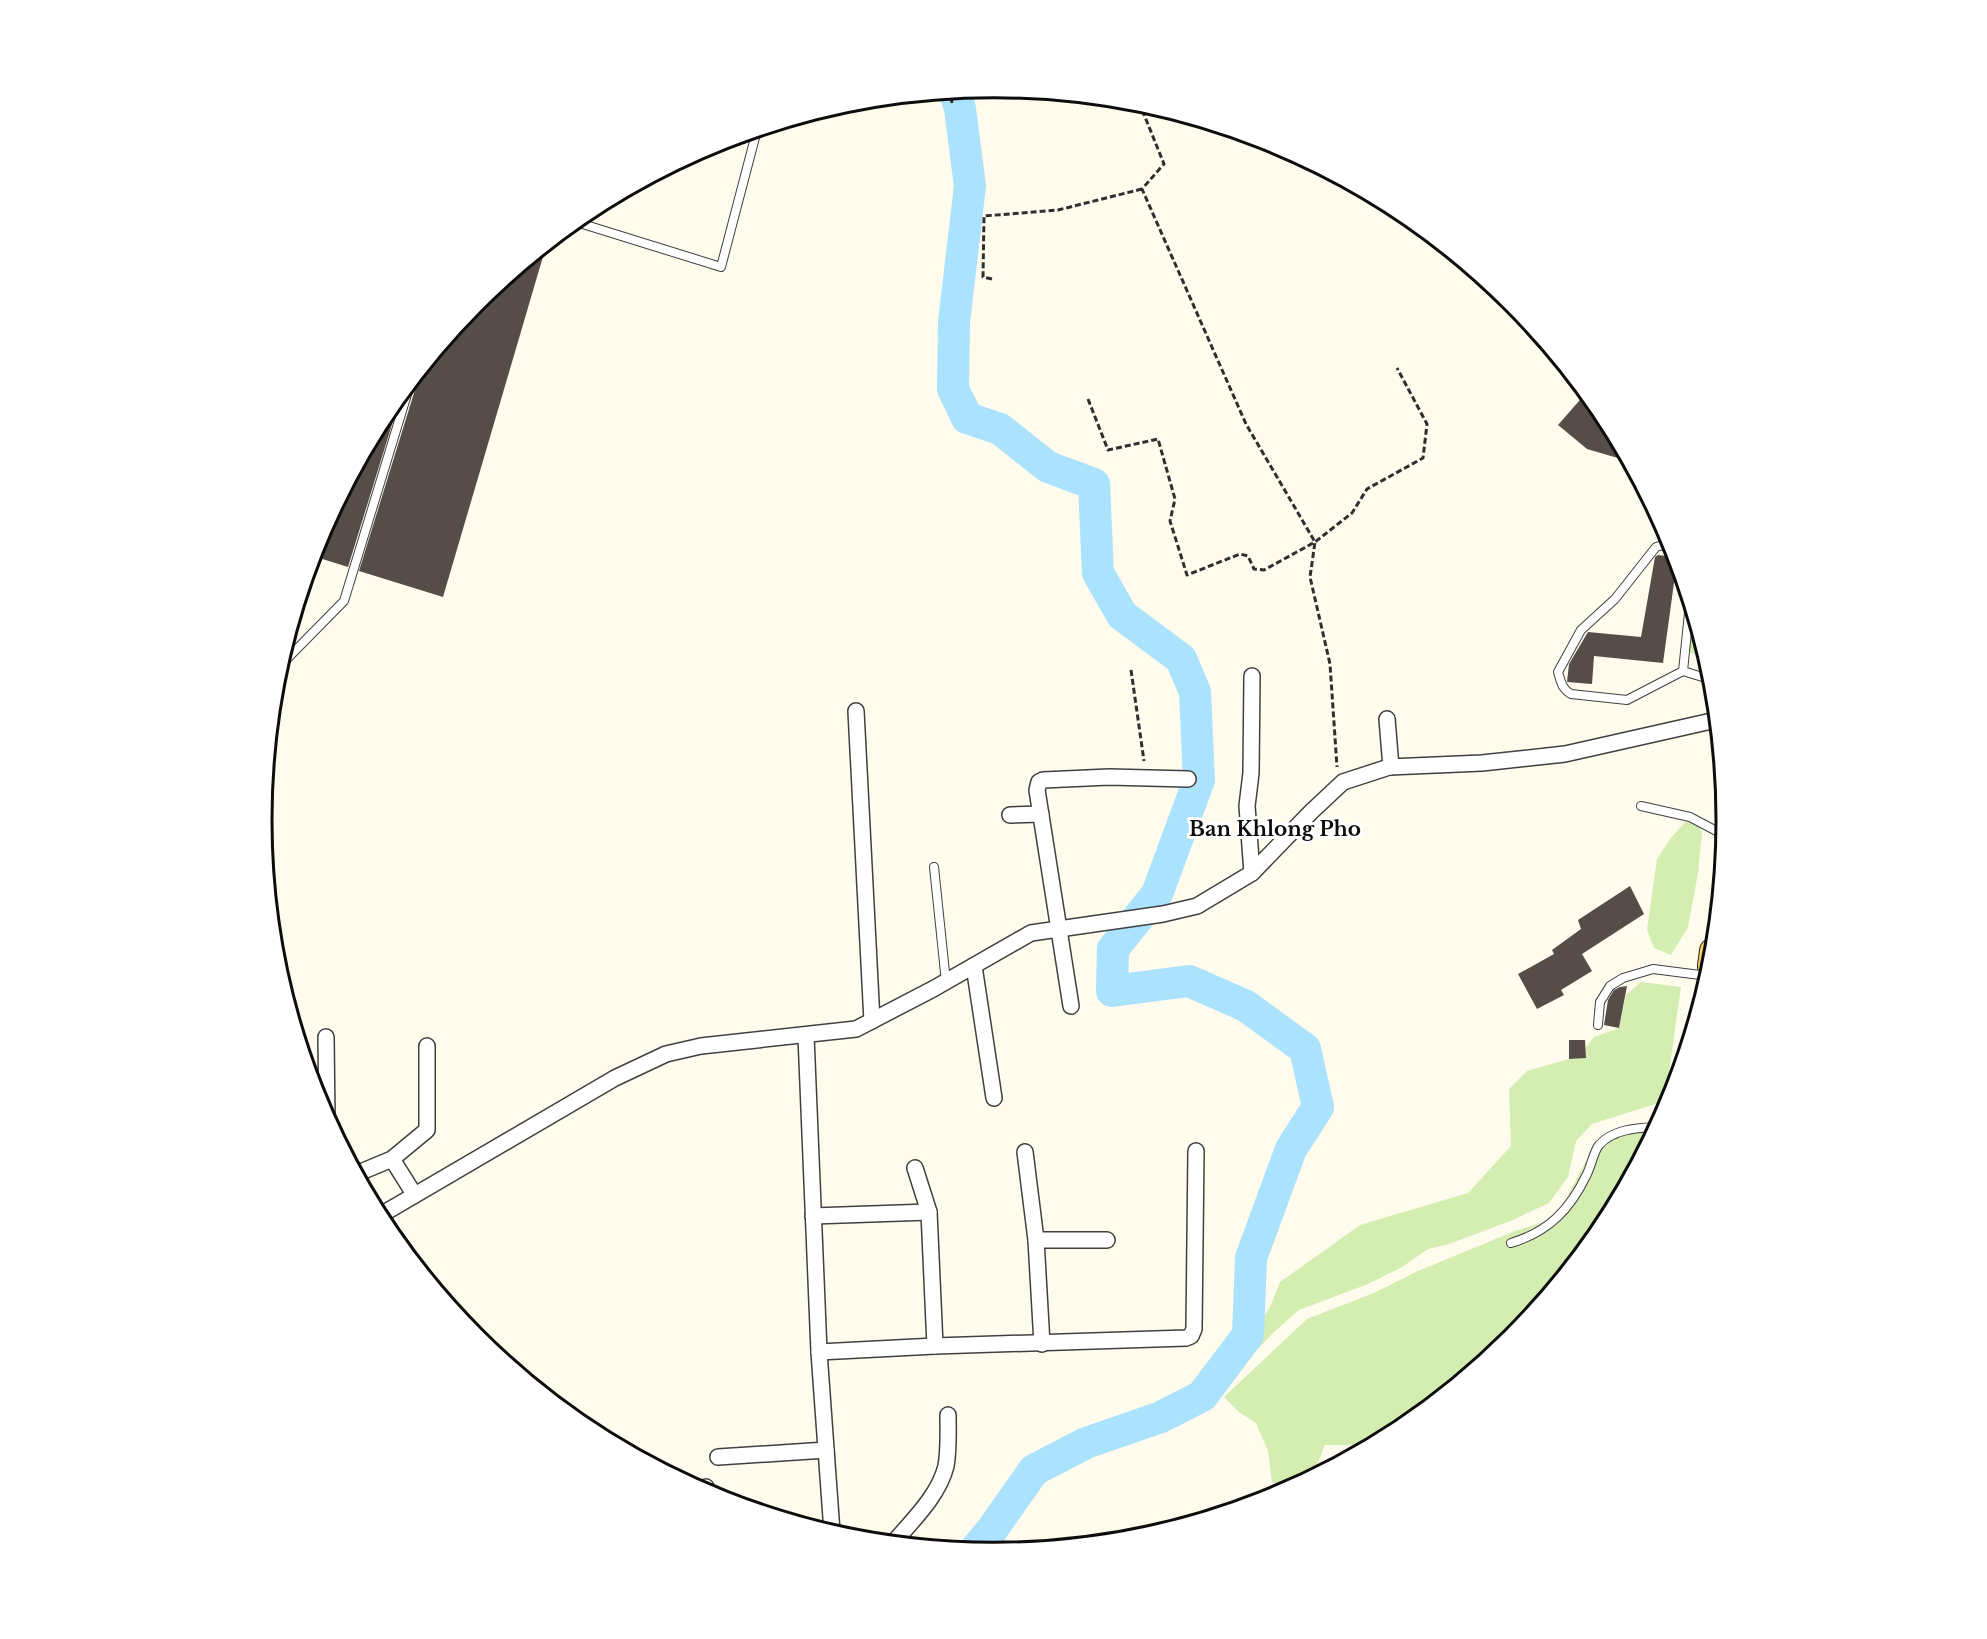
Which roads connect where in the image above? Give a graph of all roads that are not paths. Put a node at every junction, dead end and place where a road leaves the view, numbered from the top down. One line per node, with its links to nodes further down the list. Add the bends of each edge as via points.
1 (755, 138): 2 (lane, via 721,267)
2 (584, 225)
3 (405, 402): 6 (lane, via 344,601)
4 (1662, 545): 7 (lane, via 1656,547 1615,599 1581,630 1558,672 1565,691 1571,694 1627,700)
5 (1688, 623): 7 (lane)
6 (291, 655)
7 (1683, 670): 9 (lane)
8 (1252, 676): 20 (street, via 1247,806)
9 (1701, 676)
10 (856, 711): 26 (street)
11 (1387, 719): 13 (street)
12 (1708, 722): 13 (street, via 1565,754)
13 (1391, 768): 20 (street, via 1343,782)
14 (1188, 779): 16 (street, via 1042,780 1037,790)
15 (1641, 807): 18 (lane, via 1690,817)
16 (1041, 814): 17 (street); 21 (street)
17 (1010, 815)
18 (1716, 830)
19 (934, 867): 24 (lane)
20 (1252, 873): 21 (street, via 1197,906)
21 (1059, 929): 22 (street, via 1032,933); 25 (street)
22 (974, 966): 24 (street); 32 (street)
23 (1699, 974): 27 (lane, via 1653,969 1623,978 1610,986 1600,1002)
24 (946, 982): 26 (street)
25 (1071, 1006)
26 (872, 1021): 28 (street, via 856,1029)
27 (1598, 1025)
28 (806, 1036): 39 (street, via 701,1046 666,1054 615,1078); 42 (street)
29 (326, 1037): 31 (street)
30 (426, 1046): 36 (street, via 427,1130)
31 (327, 1098)
32 (994, 1098)
33 (1646, 1128): 45 (lane, via 1628,1129 1598,1146 1582,1186 1566,1209 1548,1227)
34 (1196, 1151): 46 (street, via 1191,1336)
35 (1025, 1152): 43 (street)
36 (392, 1159): 38 (street); 39 (street)
37 (915, 1168): 41 (street)
38 (363, 1170)
39 (414, 1194): 40 (street)
40 (387, 1211)
41 (929, 1212): 42 (street); 47 (street)
42 (813, 1216): 48 (street)
43 (1036, 1240): 44 (street); 46 (street)
44 (1107, 1240)
45 (1510, 1243)
46 (1042, 1344): 47 (street)
47 (935, 1346): 48 (street)
48 (819, 1352): 50 (street)
49 (948, 1415): 53 (street, via 946,1466 938,1485)
50 (826, 1450): 51 (street); 52 (street)
51 (718, 1457)
52 (831, 1523)
53 (900, 1535)

